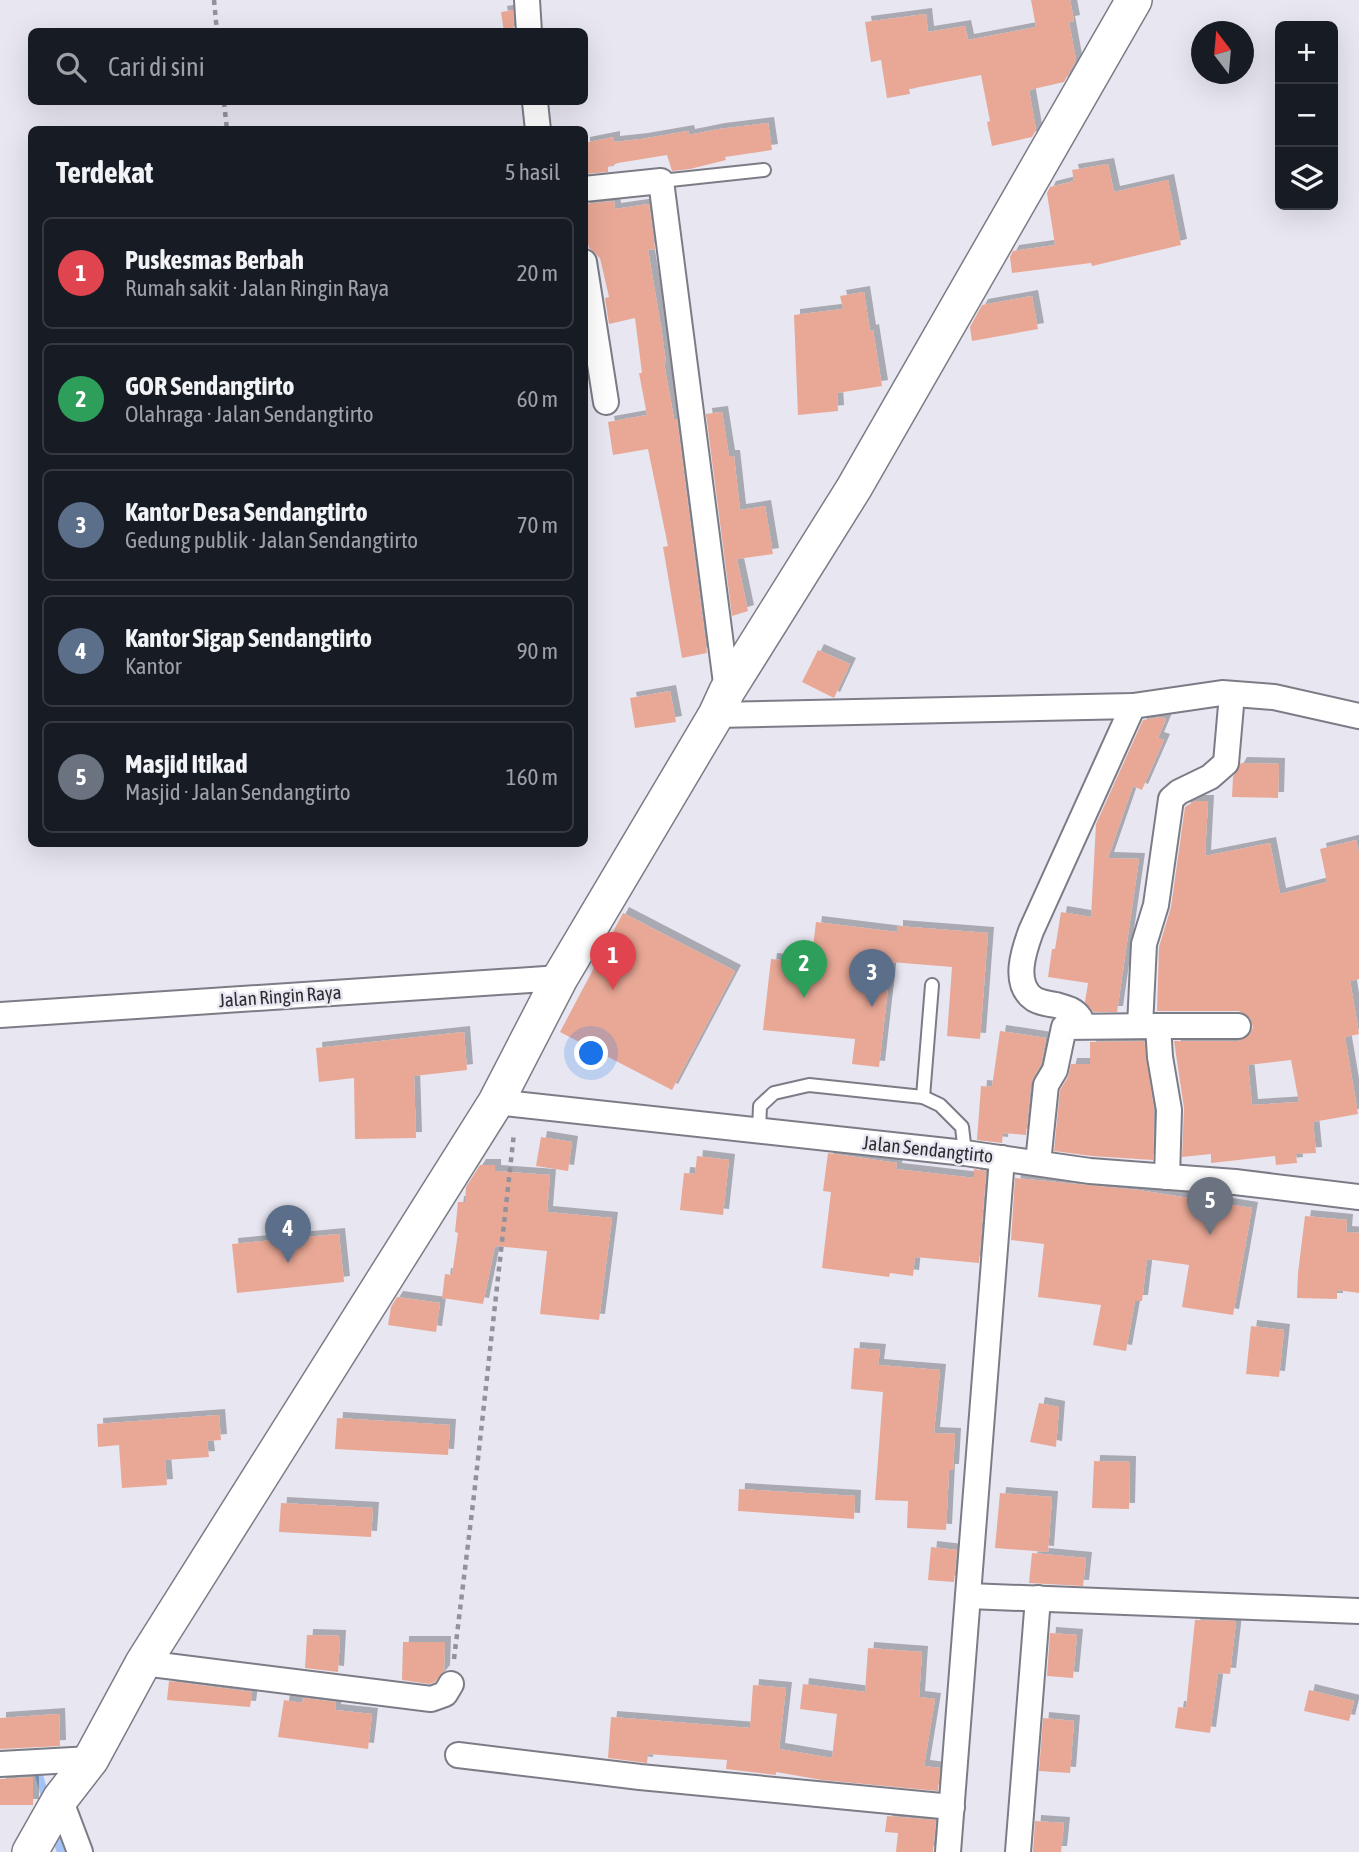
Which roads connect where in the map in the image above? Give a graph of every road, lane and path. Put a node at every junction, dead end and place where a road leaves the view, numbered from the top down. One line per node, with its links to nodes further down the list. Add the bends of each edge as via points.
1 (214, 0): 4 (path)
2 (527, 0): 5 (street)
3 (1134, 0): 16 (street, via 854,488)
4 (217, 28)
5 (530, 28)
6 (224, 105): 8 (path)
7 (535, 105): 9 (street)
8 (227, 126)
9 (538, 126)
10 (764, 170): 11 (lane)
11 (661, 181): 12 (street); 16 (street)
12 (588, 189)
13 (588, 287): 14 (street)
14 (606, 402)
15 (1232, 694): 17 (street); 18 (street, via 1274,697); 23 (street, via 1226,763 1171,799 1156,905 1144,944)
16 (722, 703): 17 (street); 19 (street)
17 (1133, 706): 22 (street, via 1023,953 1023,979 1032,998 1073,1010)
18 (1359, 716)
19 (560, 978): 21 (street, Jalan Ringin Raya); 26 (street)
20 (932, 985): 25 (lane)
21 (0, 1015)
22 (1080, 1025): 23 (street); 30 (street, via 1061,1031 1055,1070 1046,1086)
23 (1149, 1026): 24 (street); 31 (street, via 1160,1057 1169,1110)
24 (1238, 1026)
25 (923, 1097): 27 (lane, via 809,1085 774,1093 760,1105); 28 (lane, via 940,1105 962,1127)
26 (507, 1103): 27 (street, Jalan Sendangtirto); 36 (street); 37 (path, via 474,1495)
27 (759, 1130): 28 (street, Jalan Sendangtirto)
28 (965, 1153): 29 (street, Jalan Sendangtirto)
29 (1002, 1158): 30 (street, Jalan Sendangtirto); 33 (street)
30 (1038, 1163): 31 (street, Jalan Sendangtirto)
31 (1167, 1177): 32 (street, Jalan Sendangtirto)
32 (1359, 1197)
33 (968, 1596): 34 (street); 42 (street)
34 (1038, 1598): 35 (street); 46 (street)
35 (1359, 1611)
36 (143, 1663): 37 (street, via 431,1699 444,1694); 39 (street)
37 (451, 1684)
38 (458, 1755): 42 (street)
39 (91, 1759): 40 (street); 41 (street)
40 (0, 1764)
41 (60, 1799): 43 (street); 44 (street)
42 (952, 1807): 45 (street)
43 (30, 1852)
44 (80, 1852)
45 (948, 1852)
46 (1018, 1852)

